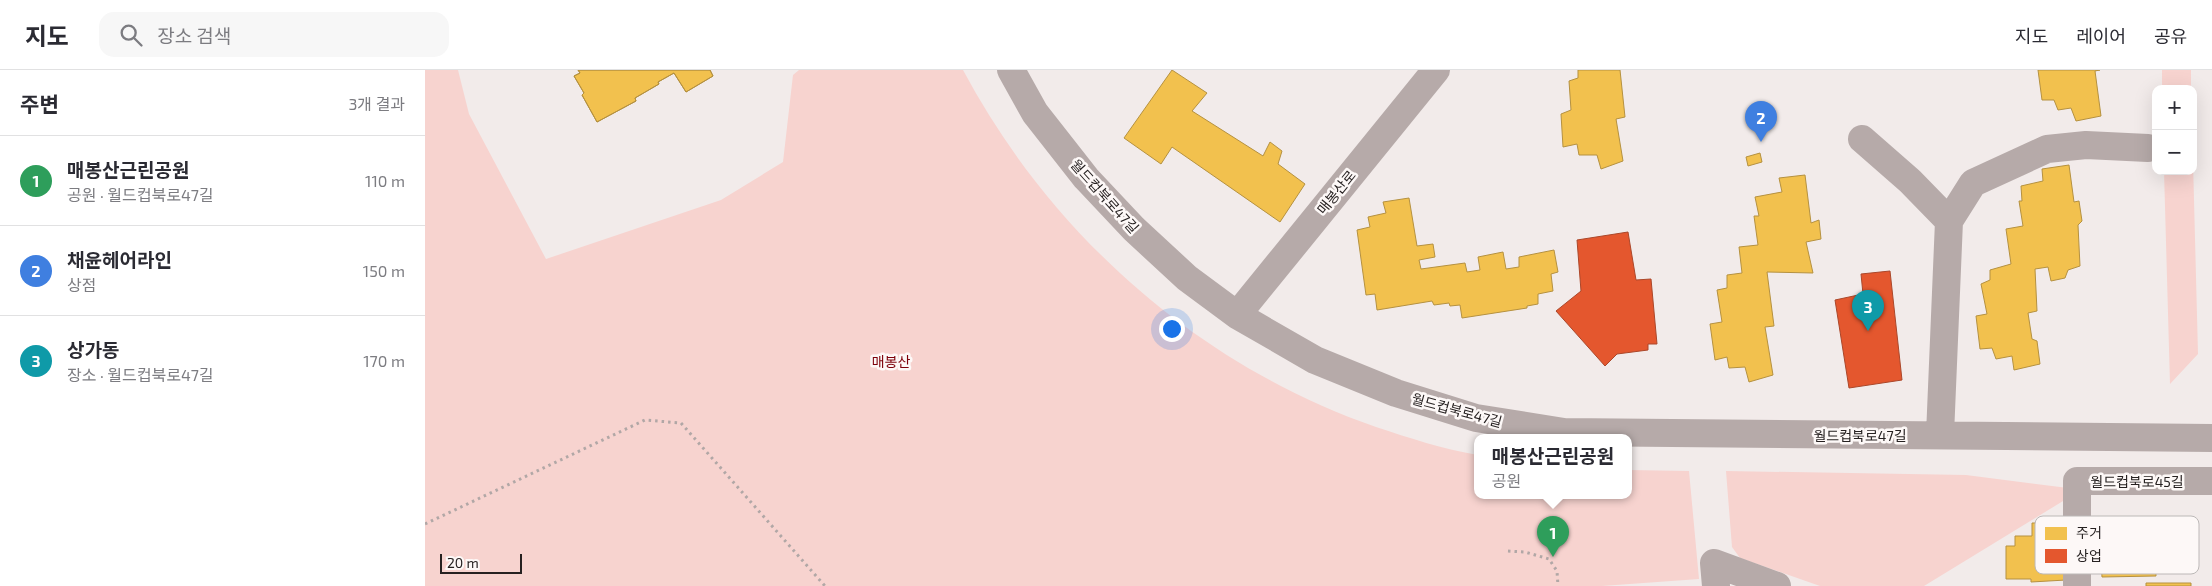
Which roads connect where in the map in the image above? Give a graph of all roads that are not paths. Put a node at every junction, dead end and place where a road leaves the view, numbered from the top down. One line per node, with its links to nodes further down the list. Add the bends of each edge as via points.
1 (1011, 70): 6 (street, 월드컵북로47길, via 1035,113 1086,178 1187,278)
2 (1436, 70): 6 (street, 매봉산로)
3 (1862, 139): 5 (street)
4 (2148, 148): 5 (street, via 2086,145 2047,149 1973,183)
5 (1949, 221): 7 (street)
6 (1237, 315): 7 (street, 월드컵북로47길, via 1315,360 1396,394 1476,418 1564,432)
7 (1940, 435): 8 (street, 월드컵북로47길)
8 (2212, 438)
9 (2212, 480): 10 (street, 월드컵북로45길, via 2077,481)
10 (2077, 516)
11 (1715, 574): 12 (street)
12 (1777, 586)

